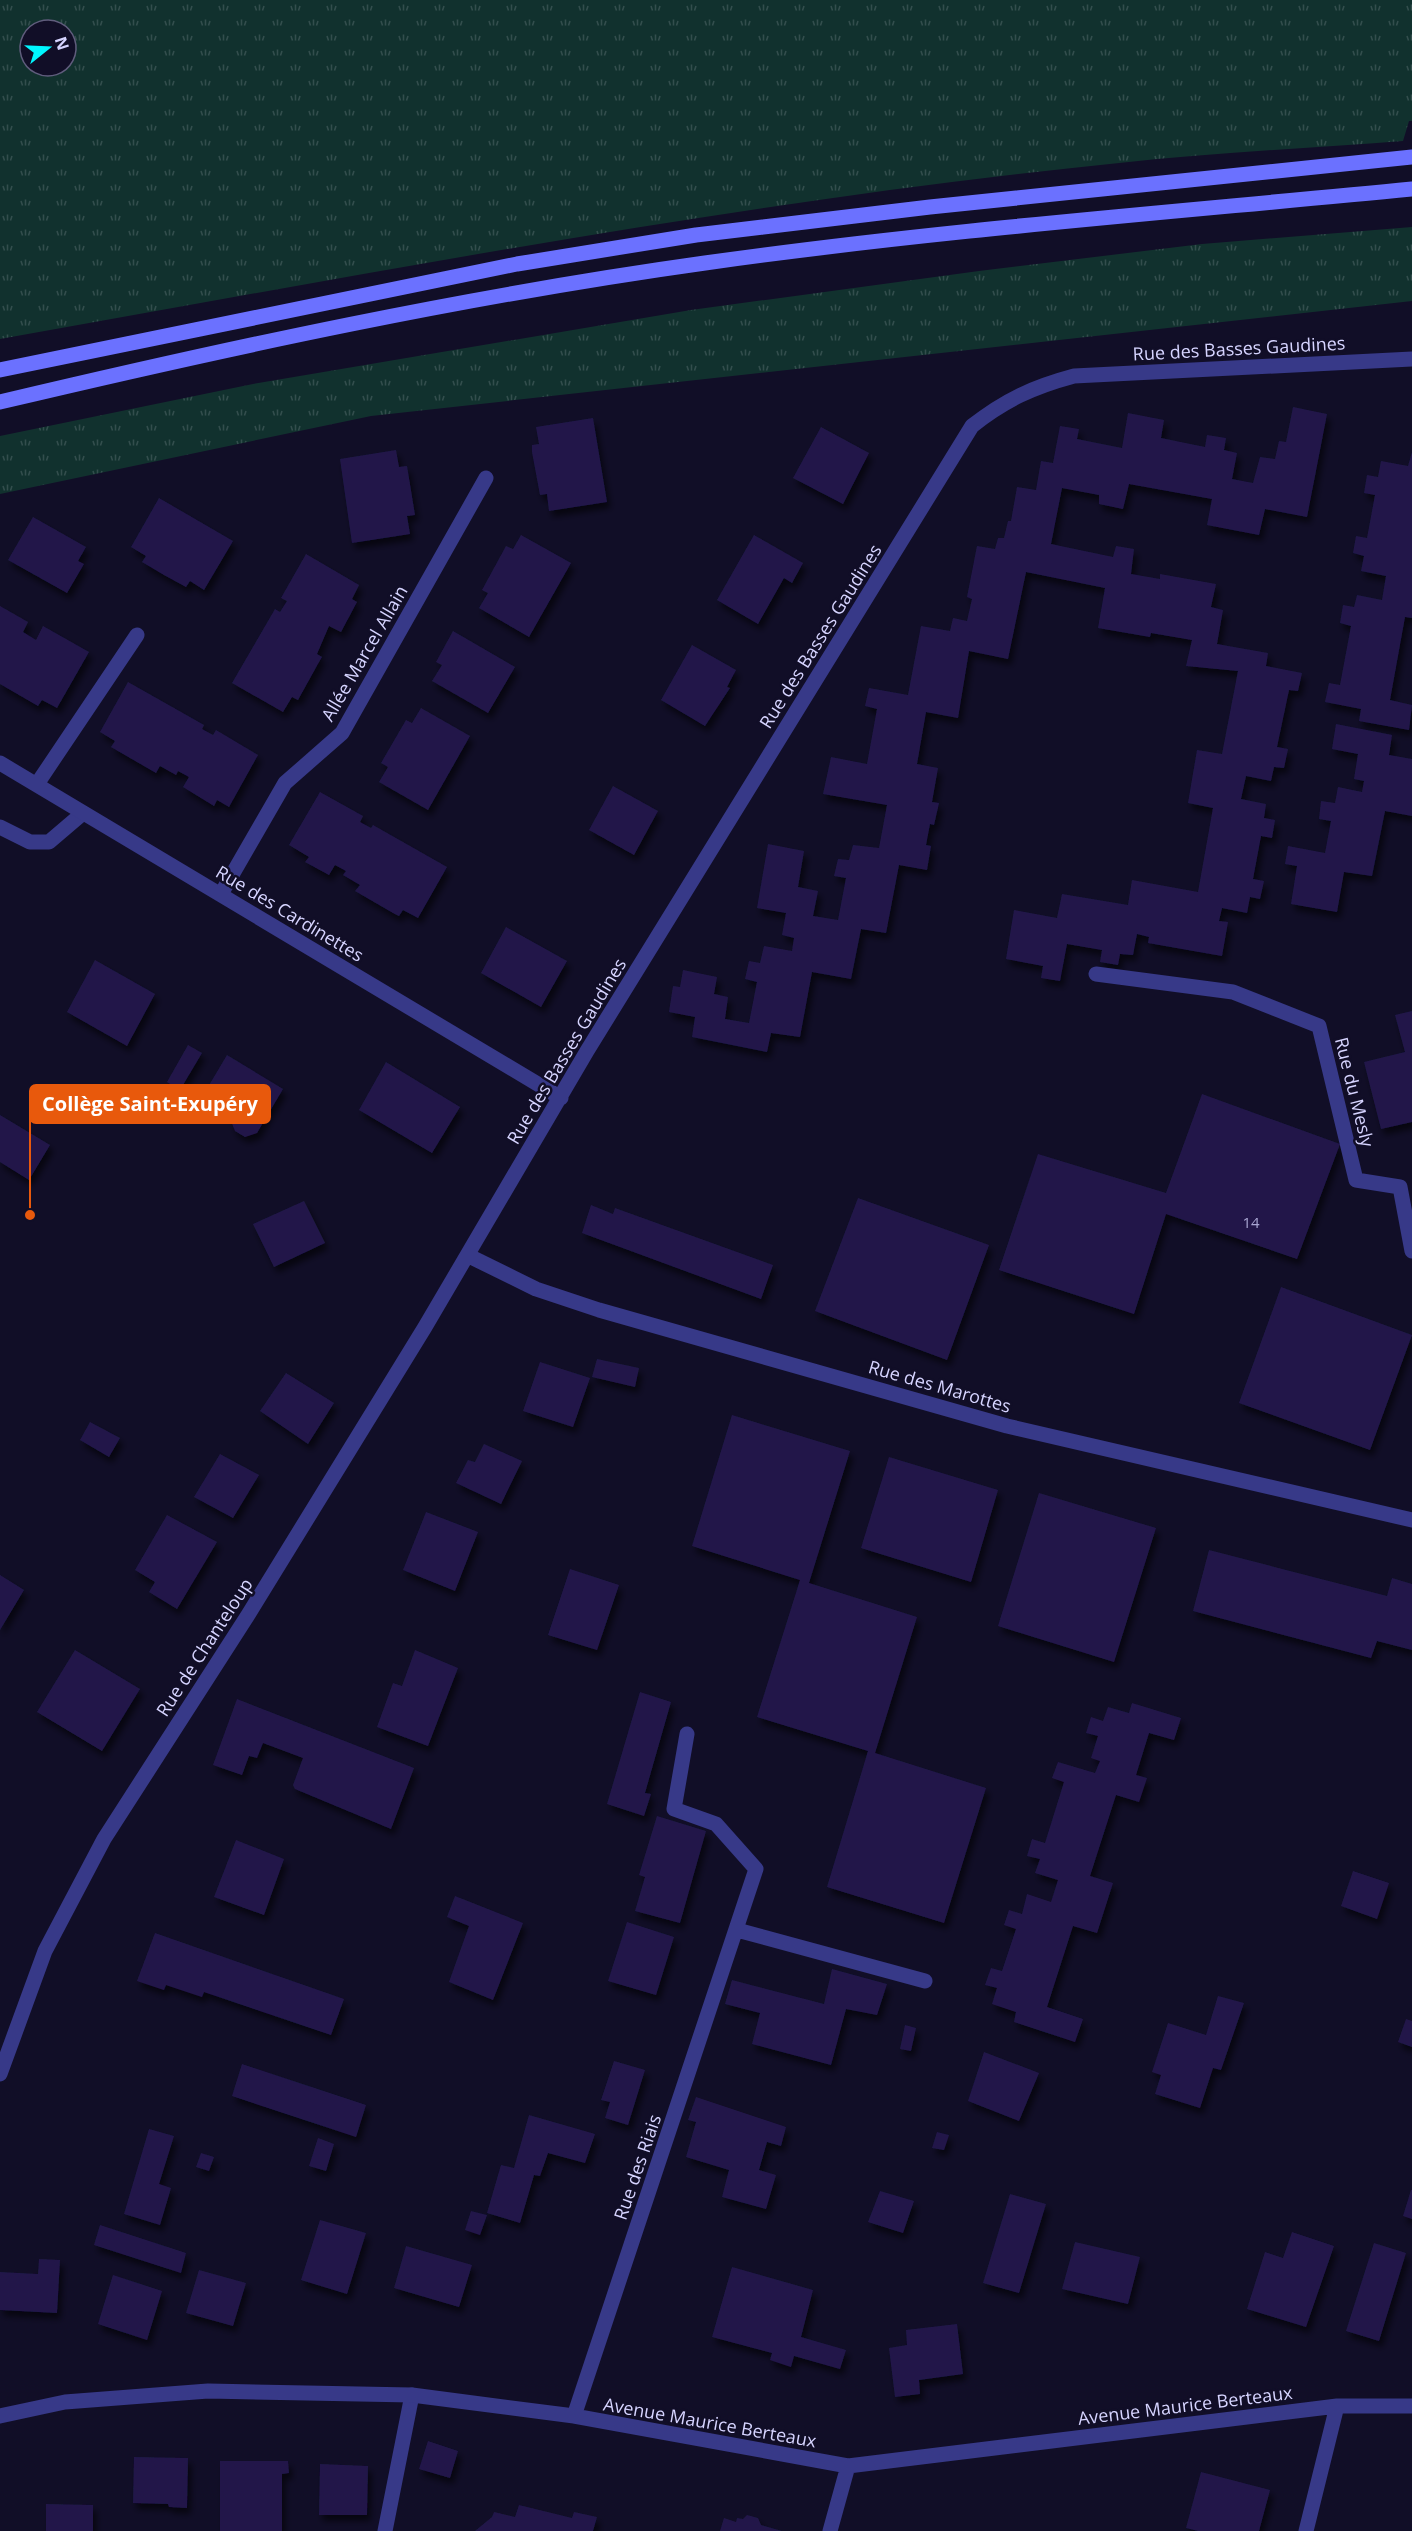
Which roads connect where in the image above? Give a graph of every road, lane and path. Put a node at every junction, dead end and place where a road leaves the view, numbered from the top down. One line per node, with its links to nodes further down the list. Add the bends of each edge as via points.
1 (1412, 157): 4 (main road, via 696,235 518,264)
2 (1412, 189): 5 (main road, via 926,236 703,263 345,326)
3 (1412, 359): 14 (street, Rue des Basses Gaudines, via 1074,376 1035,386 972,426)
4 (0, 370)
5 (0, 402)
6 (486, 478): 12 (street, Allée Marcel Allain, via 342,733 285,783)
7 (137, 635): 9 (street)
8 (0, 763): 9 (street, Rue des Cardinettes)
9 (37, 784): 10 (street, Rue des Cardinettes)
10 (83, 813): 11 (street, via 49,842 30,842); 12 (street, Rue des Cardinettes)
11 (0, 827)
12 (221, 894): 14 (street, Rue des Cardinettes)
13 (1096, 974): 15 (street, Rue du Mesly, via 1233,992 1319,1026 1356,1180 1400,1187)
14 (561, 1098): 16 (street, Rue des Basses Gaudines)
15 (1412, 1251)
16 (469, 1256): 17 (street, Rue des Marottes, via 536,1289 599,1310 1007,1426); 21 (street, Rue de Chanteloup, via 248,1615 104,1839 45,1951)
17 (1412, 1520)
18 (687, 1734): 19 (street, Rue des Riais, via 674,1809 716,1824 756,1869)
19 (737, 1930): 20 (street); 26 (street, Rue des Riais)
20 (925, 1981)
21 (0, 2074)
22 (411, 2395): 25 (street, Avenue Maurice Berteaux, via 208,2391 65,2402); 26 (street, Avenue Maurice Berteaux); 28 (street)
23 (1337, 2406): 24 (street, Avenue Maurice Berteaux); 27 (street, Avenue Maurice Berteaux); 30 (street)
24 (1412, 2406)
25 (0, 2416)
26 (574, 2416): 27 (street, Avenue Maurice Berteaux)
27 (848, 2466): 29 (street)
28 (385, 2531)
29 (830, 2531)
30 (1306, 2531)

